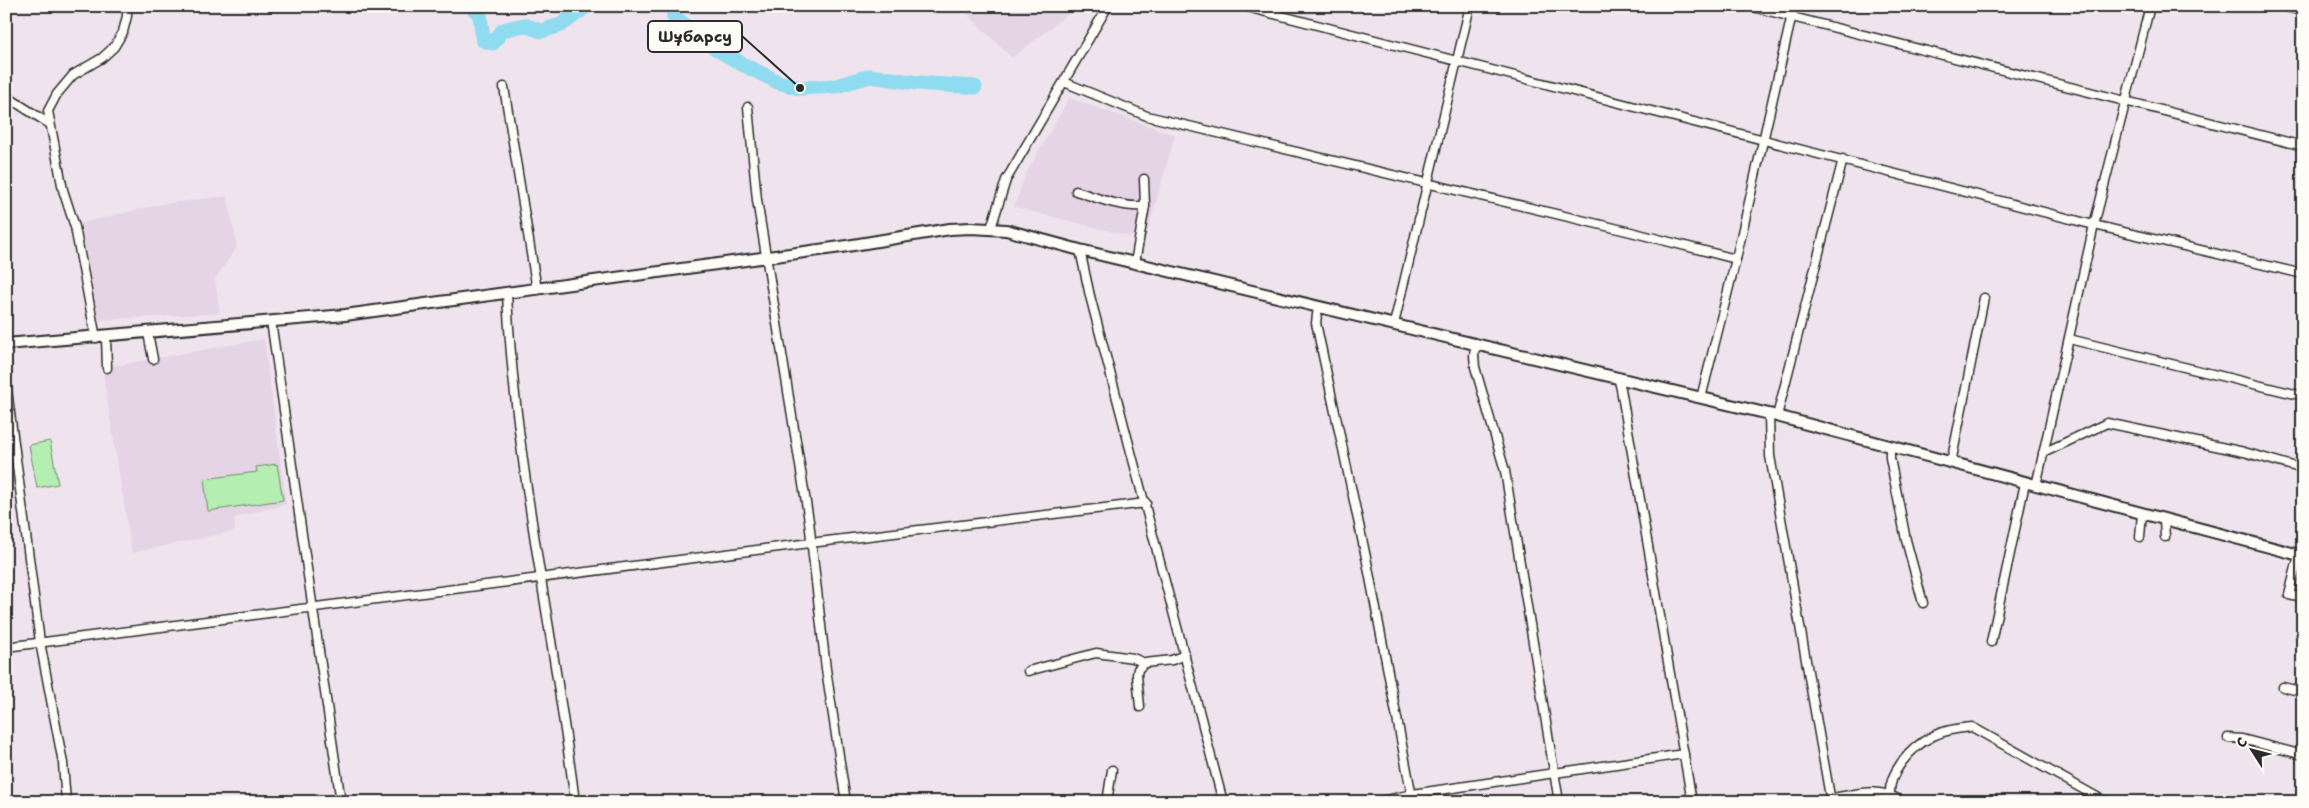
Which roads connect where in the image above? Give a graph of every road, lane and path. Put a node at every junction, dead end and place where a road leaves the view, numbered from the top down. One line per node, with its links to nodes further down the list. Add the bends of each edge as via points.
1 (127, 6): 17 (street, via 122,32 114,47 73,75 48,110)
2 (1108, 6): 12 (street)
3 (1243, 6): 11 (street)
4 (1470, 6): 11 (street)
5 (1749, 6): 10 (street)
6 (1794, 6): 10 (street)
7 (2150, 6): 15 (street)
8 (2281, 6): 9 (street)
9 (2303, 11)
10 (1791, 17): 15 (street); 18 (street)
11 (1458, 63): 18 (street); 22 (street)
12 (1064, 82): 22 (street, via 1148,116); 26 (street, via 1006,180)
13 (504, 86): 32 (street)
14 (6, 96): 17 (street)
15 (2126, 102): 19 (street); 25 (street)
16 (748, 107): 28 (street, via 757,200)
17 (48, 123): 39 (street)
18 (1763, 140): 20 (street); 29 (street)
19 (2303, 146)
20 (1843, 159): 25 (street); 49 (street)
21 (1144, 179): 24 (street)
22 (1428, 183): 29 (street); 37 (street)
23 (1076, 191): 24 (street, via 1117,204)
24 (1145, 206): 30 (street)
25 (2094, 225): 31 (street); 40 (street)
26 (991, 228): 27 (street); 28 (street, via 950,229)
27 (1080, 250): 30 (street); 56 (street)
28 (768, 256): 32 (street); 61 (street)
29 (1736, 259): 48 (street)
30 (1135, 264): 35 (street)
31 (2303, 274)
32 (537, 290): 33 (street)
33 (507, 294): 36 (street, via 345,316); 63 (street, via 512,367)
34 (1984, 298): 52 (street)
35 (1318, 307): 37 (street); 81 (street, via 1316,323)
36 (271, 321): 38 (street); 66 (street)
37 (1394, 324): 41 (street)
38 (148, 333): 39 (street); 43 (street)
39 (101, 337): 42 (street); 44 (street)
40 (2068, 339): 47 (street); 51 (street)
41 (1476, 343): 45 (street); 80 (street, via 1475,367 1506,479)
42 (6, 344)
43 (152, 359)
44 (108, 368)
45 (1618, 377): 48 (street); 77 (street)
46 (6, 382): 67 (street)
47 (2303, 396)
48 (1701, 398): 49 (street)
49 (1773, 415): 50 (street); 83 (street, via 1770,456)
50 (1890, 446): 52 (street); 65 (street, via 1906,540)
51 (2043, 453): 53 (street, via 2107,423 2244,452); 55 (street)
52 (1951, 463): 54 (street)
53 (2303, 470)
54 (2025, 483): 55 (street); 68 (street)
55 (2036, 486): 57 (street)
56 (1146, 503): 61 (street); 70 (street)
57 (2142, 514): 58 (street); 59 (street)
58 (2164, 520): 60 (street); 62 (street)
59 (2140, 537)
60 (2165, 537)
61 (810, 543): 63 (street); 87 (street)
62 (2301, 556): 64 (street, via 2289,595)
63 (541, 579): 66 (street); 86 (street)
64 (2303, 598)
65 (1923, 603)
66 (312, 607): 67 (street); 85 (street)
67 (40, 642): 69 (street); 84 (street, via 63,763)
68 (1991, 642)
69 (6, 647)
70 (1185, 655): 71 (street); 89 (street)
71 (1145, 663): 72 (street, via 1096,653); 75 (street, via 1137,675)
72 (1028, 671)
73 (2283, 688): 74 (street)
74 (2303, 692)
75 (1140, 707)
76 (2228, 738): 78 (street)
77 (1684, 754): 80 (street); 92 (street)
78 (2303, 755)
79 (1112, 770): 88 (street)
80 (1555, 774): 81 (street); 91 (street)
81 (1413, 798): 90 (street)
82 (1890, 798): 83 (street, via 1876,790); 93 (street); 94 (street, via 1891,782 1898,769 1921,743 1956,728 1972,727)
83 (1831, 800)
84 (66, 802)
85 (341, 802)
86 (575, 802)
87 (846, 802)
88 (1107, 802)
89 (1223, 802)
90 (1378, 802)
91 (1559, 802)
92 (1692, 802)
93 (1902, 802)
94 (2106, 802)

